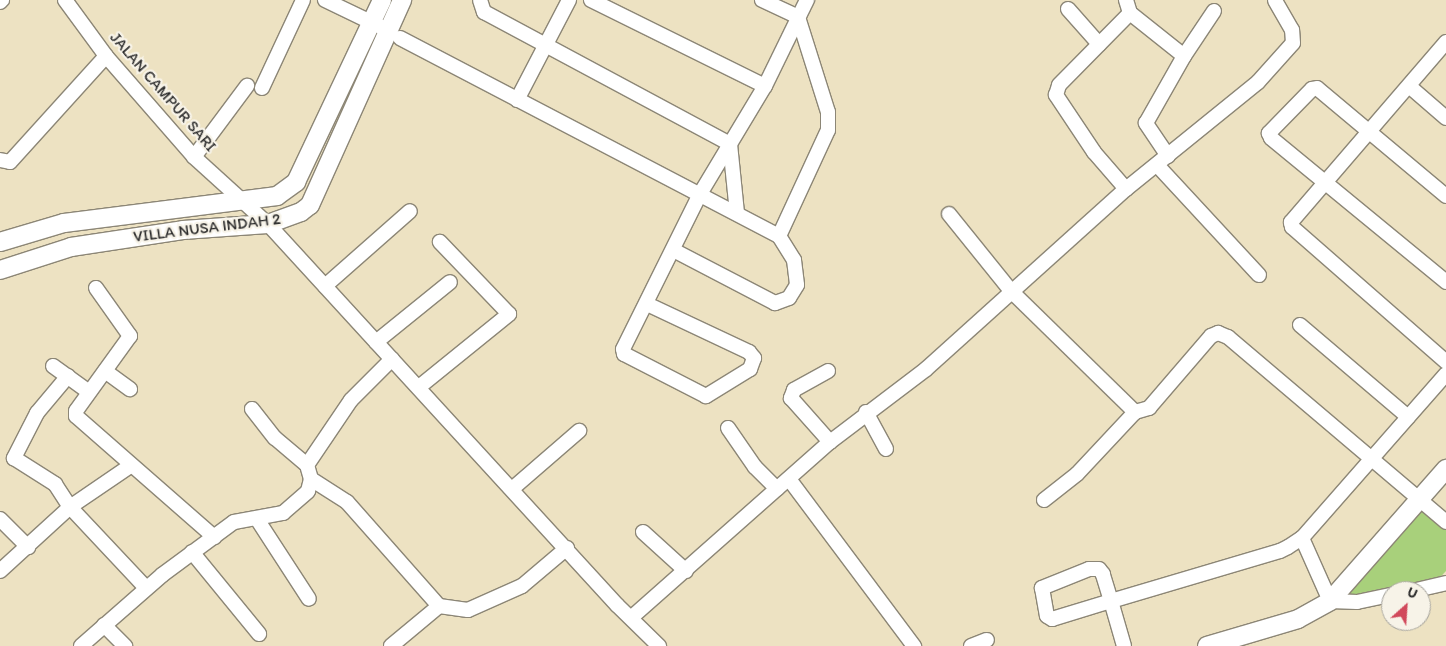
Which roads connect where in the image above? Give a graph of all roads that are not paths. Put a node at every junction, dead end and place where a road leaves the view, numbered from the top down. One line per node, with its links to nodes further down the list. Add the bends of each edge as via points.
1 (65, 0): 21 (street, JALAN CAMPUR SARI)
2 (303, 0): 26 (street)
3 (325, 0): 16 (street)
4 (382, 0): 16 (street, VILLA NUSA INDAH 2)
5 (402, 0): 17 (street, VILLA NUSA INDAH 2)
6 (480, 0): 20 (street, via 484,12)
7 (570, 0): 20 (street)
8 (591, 0): 24 (street)
9 (762, 0): 15 (street)
10 (807, 0): 15 (street)
11 (1275, 0): 33 (street, via 1292,30 1293,43 1258,82)
12 (1128, 6): 19 (street); 22 (street)
13 (1068, 9): 19 (street)
14 (1214, 11): 22 (street)
15 (798, 17): 24 (street); 43 (street, via 828,120 828,130)
16 (371, 22): 17 (street); 38 (street, VILLA NUSA INDAH 2, via 296,182 277,196)
17 (394, 34): 27 (street); 42 (street, VILLA NUSA INDAH 2, via 310,205 289,218)
18 (1446, 42): 25 (street)
19 (1099, 44): 35 (street, via 1059,85 1056,95 1094,152)
20 (547, 45): 27 (street); 30 (street)
21 (106, 56): 31 (street, JALAN CAMPUR SARI); 32 (street, via 10,162)
22 (1184, 56): 33 (street, via 1146,123)
23 (248, 86): 31 (street)
24 (765, 86): 30 (street)
25 (1409, 86): 28 (street); 29 (street)
26 (262, 88)
27 (517, 100): 36 (street)
28 (1446, 118)
29 (1371, 130): 34 (street); 34 (street, via 1316,88 1270,131 1271,138); 37 (street)
30 (730, 144): 36 (street); 40 (street)
31 (194, 157): 38 (street, JALAN CAMPUR SARI)
32 (0, 160)
33 (1162, 160): 35 (street); 48 (street)
34 (1326, 183): 50 (street); 58 (street, via 1293,217 1292,227)
35 (1126, 189): 53 (street)
36 (700, 194): 40 (street); 46 (street)
37 (1446, 196)
38 (242, 201): 42 (street, JALAN CAMPUR SARI); 44 (street, VILLA NUSA INDAH 2, via 64,223)
39 (410, 211): 51 (street)
40 (737, 213): 43 (street)
41 (949, 214): 53 (street)
42 (268, 224): 47 (street, VILLA NUSA INDAH 2, via 183,230 71,247); 51 (street, JALAN CAMPUR SARI)
43 (779, 236): 46 (street, via 794,260 797,285 789,298 775,303)
44 (0, 242)
45 (440, 242): 64 (street, via 509,314)
46 (673, 250): 54 (street)
47 (0, 270)
48 (1259, 275)
49 (450, 282): 56 (street)
50 (1446, 282)
51 (325, 286): 56 (street, JALAN CAMPUR SARI)
52 (96, 288): 60 (street, via 129,332 127,342)
53 (1012, 292): 68 (street, via 926,369); 69 (street)
54 (646, 304): 54 (street, via 623,349 624,354 706,396 750,369 754,358 749,352)
55 (1300, 325): 70 (street)
56 (376, 342): 57 (street, JALAN CAMPUR SARI)
57 (392, 359): 64 (street, JALAN CAMPUR SARI); 76 (street, via 350,400)
58 (1446, 362)
59 (53, 366): 63 (street)
60 (105, 371): 65 (street); 66 (street)
61 (828, 371): 73 (street, via 794,390 790,398)
62 (1446, 374): 70 (street)
63 (68, 376): 66 (street); 85 (street, via 37,413 14,455 55,484)
64 (419, 387): 81 (street, JALAN CAMPUR SARI)
65 (130, 389)
66 (89, 392): 77 (street, via 76,416)
67 (252, 410): 76 (street, via 275,438)
68 (866, 412): 73 (street); 74 (street)
69 (1135, 412): 75 (street, via 1149,408 1211,336 1218,333 1228,337); 83 (street, via 1076,474)
70 (1408, 417): 75 (street)
71 (728, 428): 82 (street, via 755,468)
72 (579, 432): 81 (street)
73 (830, 442): 79 (street)
74 (886, 449)
75 (1372, 459): 84 (street); 91 (street)
76 (307, 464): 80 (street)
77 (130, 466): 85 (street); 90 (street)
78 (1446, 469): 84 (street)
79 (789, 478): 82 (street); 113 (street)
80 (311, 479): 87 (street, via 308,492 283,513); 104 (street, via 347,502)
81 (512, 489): 93 (street, JALAN CAMPUR SARI)
82 (777, 489): 96 (street)
83 (1044, 500)
84 (1418, 500): 88 (street); 103 (street)
85 (70, 507): 92 (street); 99 (street)
86 (0, 519): 92 (street)
87 (257, 519): 90 (street, via 234,522); 101 (street)
88 (1446, 522)
89 (643, 532): 96 (street)
90 (214, 537): 94 (street)
91 (1302, 538): 102 (street, via 1280,551); 103 (street)
92 (28, 547): 95 (street)
93 (567, 548): 104 (street, via 522,586 468,610); 105 (street, JALAN CAMPUR SARI)
94 (192, 552): 99 (street); 107 (street)
95 (0, 571)
96 (686, 571): 105 (street)
97 (1446, 583): 98 (street)
98 (1431, 587)
99 (146, 588): 106 (street)
100 (1381, 597): 103 (street, via 1357,602)
101 (309, 599)
102 (1111, 601): 102 (street, via 1052,619 1047,616 1041,590 1094,567 1103,574); 115 (street)
103 (1330, 601): 116 (street, via 1298,619)
104 (439, 606): 112 (street)
105 (632, 617): 109 (street, JALAN CAMPUR SARI)
106 (104, 625): 110 (street); 111 (street)
107 (259, 634)
108 (987, 640): 114 (street)
109 (652, 644)
110 (80, 646)
111 (126, 646)
112 (391, 646)
113 (914, 646)
114 (971, 646)
115 (1124, 646)
116 (1207, 646)

